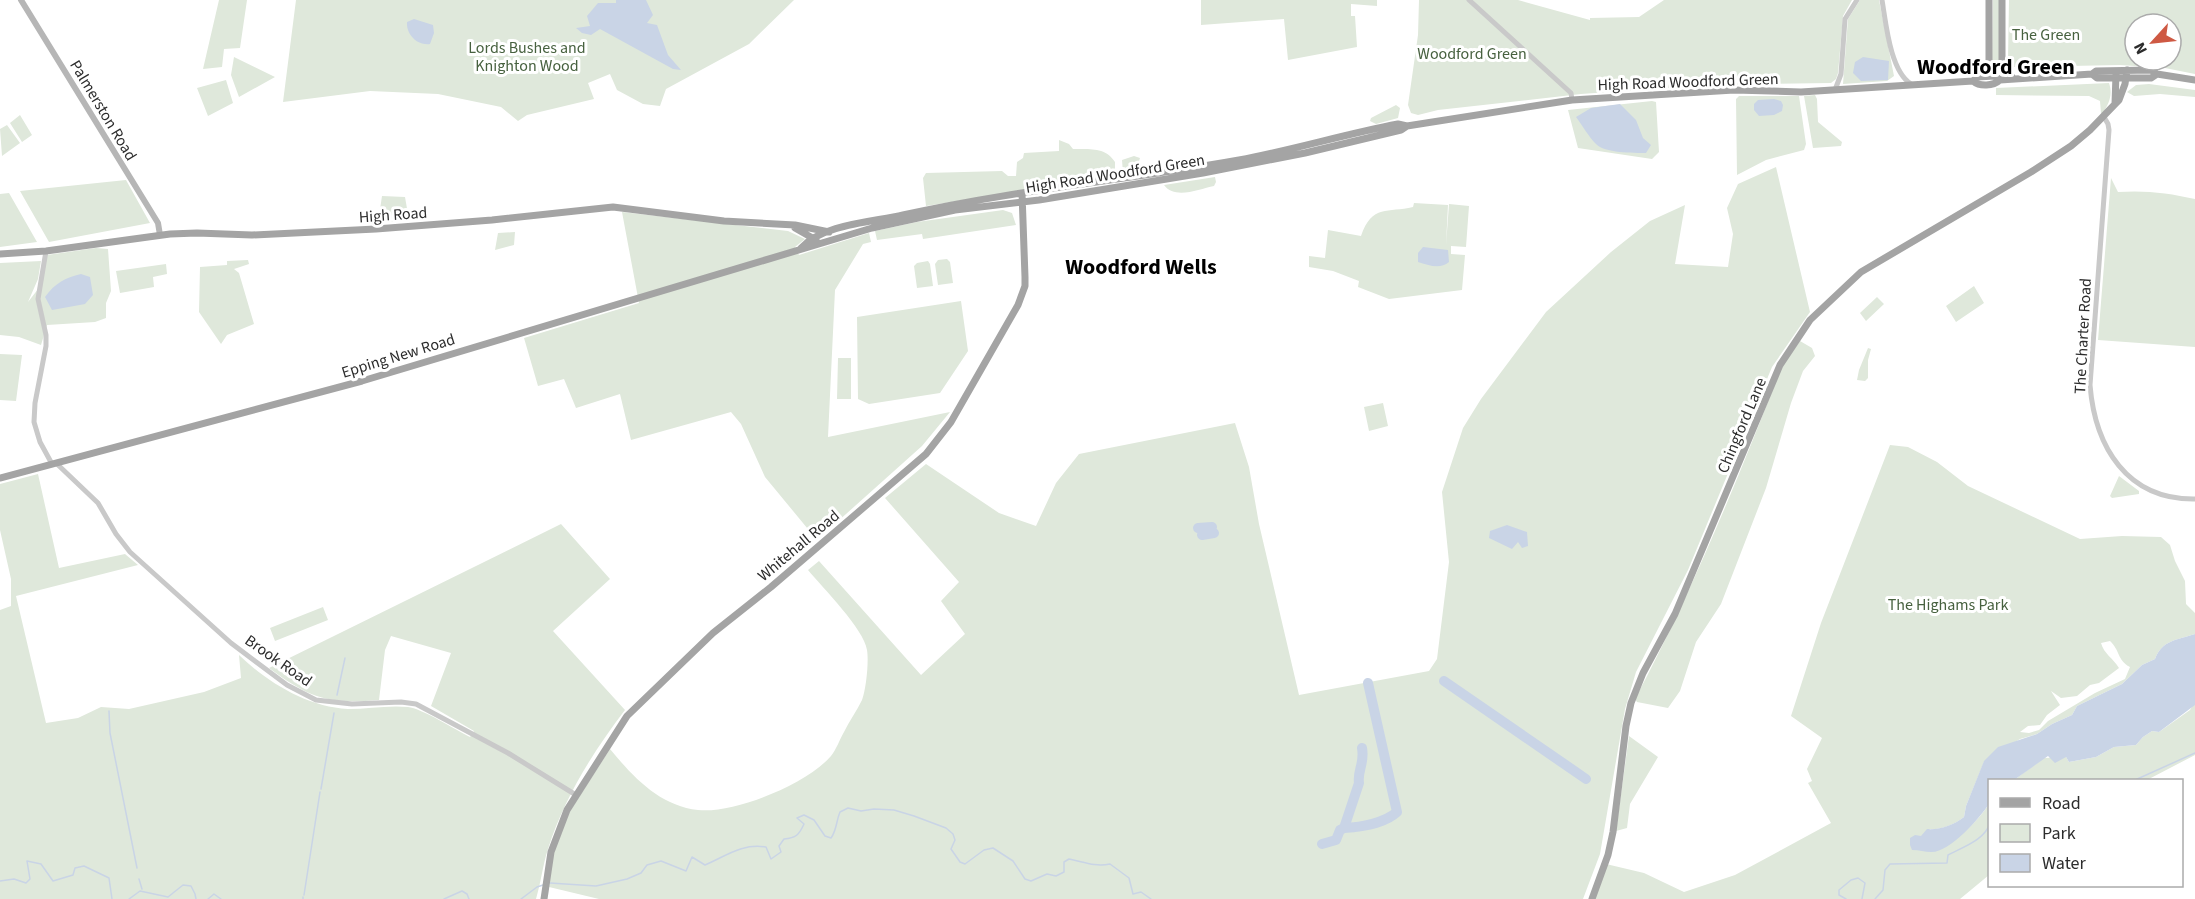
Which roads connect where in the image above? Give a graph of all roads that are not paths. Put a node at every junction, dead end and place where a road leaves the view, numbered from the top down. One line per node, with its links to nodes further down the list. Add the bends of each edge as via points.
1 (21, 0): 24 (main road, Palmerston Road, via 158,223)
2 (1469, 0): 16 (street, via 1571,93)
3 (1857, 0): 15 (street, via 1845,19 1841,74)
4 (1882, 0): 14 (street, via 1898,70)
5 (1989, 0): 9 (main road)
6 (2002, 0): 10 (main road, via 2002,63)
7 (2116, 74): 8 (main road, High Road Woodford Green); 10 (main road, High Road Woodford Green, via 2097,78 2092,74); 17 (main road)
8 (2127, 74): 12 (main road, High Road Woodford Green, via 2151,70); 17 (main road, Chingford Lane, via 2124,91)
9 (1989, 76): 11 (main road, High Road Woodford Green); 13 (main road, High Road Woodford Green)
10 (2014, 79): 11 (main road, High Road Woodford Green)
11 (2000, 80): 13 (main road, High Road Woodford Green, via 1996,84 1978,85)
12 (2195, 80)
13 (1973, 81): 14 (main road, High Road Woodford Green)
14 (1914, 86): 15 (main road, High Road Woodford Green)
15 (1835, 90): 16 (main road, High Road Woodford Green, via 1734,90)
16 (1572, 100): 19 (main road, High Road Woodford Green)
17 (2115, 105): 18 (main road, Chingford Lane)
18 (2104, 117): 32 (street, The Charter Road, via 2109,130 2090,385 2094,416 2109,453 2135,481 2175,499); 35 (main road, Chingford Lane, via 2061,153 1861,272 1815,315 1790,348 1675,614 1631,703 1611,841)
19 (1407, 126): 20 (main road, High Road Woodford Green, via 1398,124 1214,164); 21 (main road, High Road Woodford Green, via 1242,166)
20 (1022, 193): 21 (main road, Whitehall Road); 23 (main road, High Road Woodford Green)
21 (1022, 202): 26 (main road, High Road Woodford Green, via 927,215); 33 (main road, Whitehall Road, via 1022,296 951,422 926,454 713,633 645,696 618,727)
22 (787, 225): 23 (main road, High Road); 24 (main road, High Road, via 613,207 360,230); 25 (main road, High Road)
23 (829, 232): 25 (main road, Epping New Road)
24 (160, 235): 28 (main road, High Road)
25 (814, 239): 26 (main road, High Road); 27 (main road, Epping New Road)
26 (825, 242): 27 (main road, Epping New Road)
27 (801, 248): 30 (main road, Epping New Road, via 362,381)
28 (46, 251): 29 (main road, High Road); 30 (street, Brook Road, via 38,299 46,346 34,422 40,442)
29 (0, 254)
30 (54, 463): 31 (main road, Epping New Road); 33 (street, Brook Road, via 98,503 130,552 231,643 287,685 316,700 416,704)
31 (0, 477)
32 (2195, 499)
33 (576, 795): 34 (main road, Whitehall Road, via 551,852)
34 (543, 899)
35 (1592, 899)

